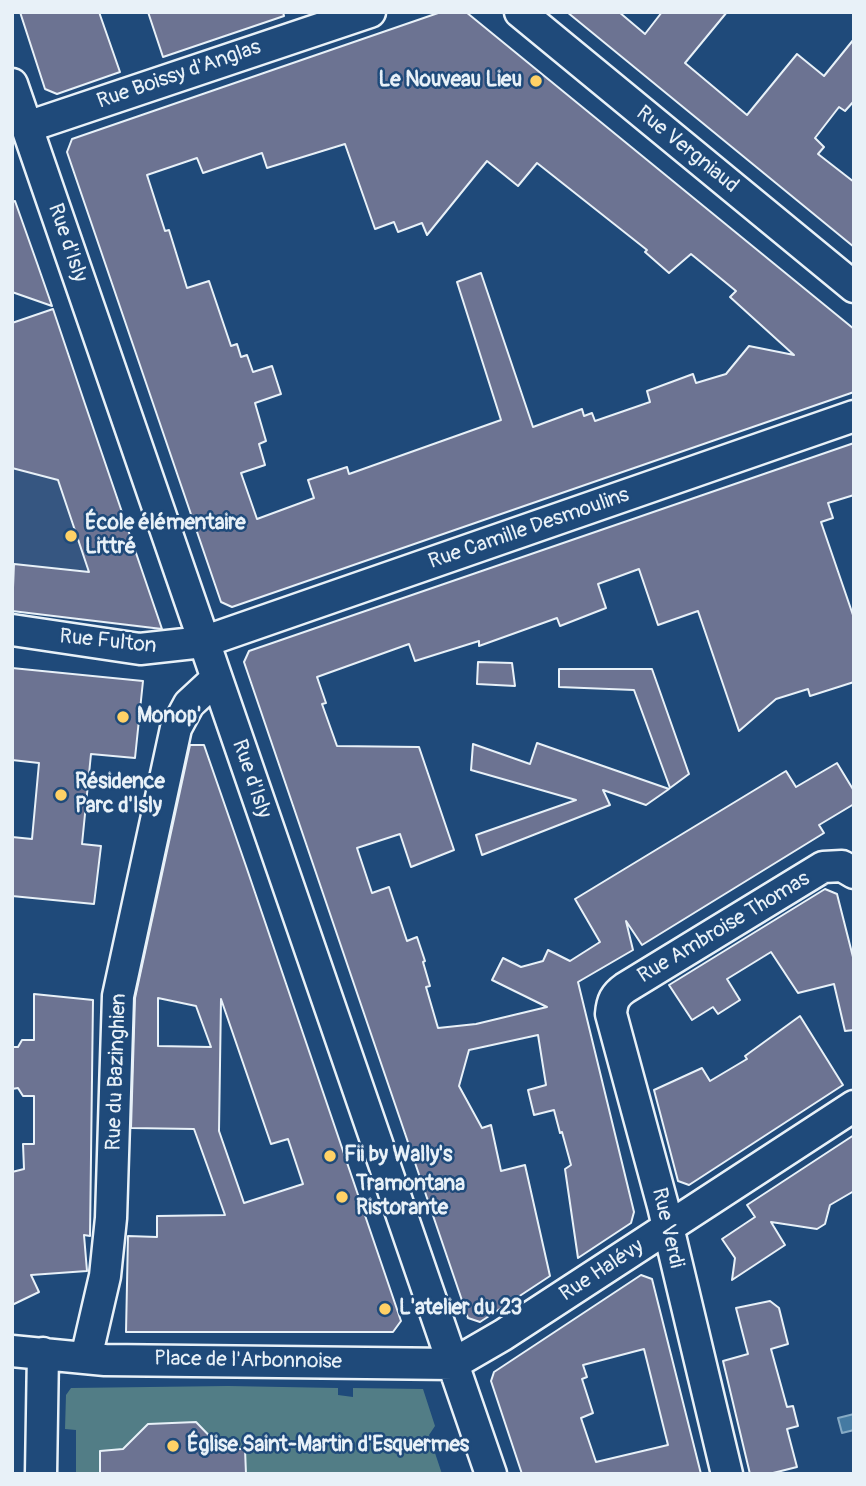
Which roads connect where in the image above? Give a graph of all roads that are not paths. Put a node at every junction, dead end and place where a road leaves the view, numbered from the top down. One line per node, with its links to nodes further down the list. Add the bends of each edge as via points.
1 (370, 12): 3 (street, Rue Boissy d'Anglas)
2 (520, 12): 6 (street, Rue Vergniaud)
3 (334, 18): 5 (street, Rue Boissy d'Anglas)
4 (12, 84): 5 (street, Rue d'Isly)
5 (27, 127): 9 (street, Rue d'Isly)
6 (854, 287)
7 (854, 416): 9 (street, Rue Camille Desmoulins)
8 (12, 630): 9 (street, Rue Fulton, via 140,649)
9 (204, 642): 10 (street, Rue d'Isly)
10 (216, 679): 17 (street, Rue du Bazinghien, via 188,704 176,728 123,967 116,1014 108,1255); 18 (street, Rue d'Isly)
11 (854, 873): 12 (street, Rue Ambroise Thomas, via 842,866 823,867)
12 (625, 988): 14 (street, Rue Verdi, via 616,995 611,1014)
13 (854, 1106): 14 (street, Rue Halévy)
14 (667, 1229): 18 (street, Rue Halévy); 21 (street, Rue Verdi)
15 (12, 1351): 16 (street, Place de l'Arbonnoise)
16 (43, 1353): 17 (street, Place de l'Arbonnoise); 19 (street)
17 (86, 1358): 18 (street, Place de l'Arbonnoise)
18 (453, 1364): 20 (street, Rue d'Isly)
19 (41, 1474)
20 (491, 1474)
21 (727, 1474)

